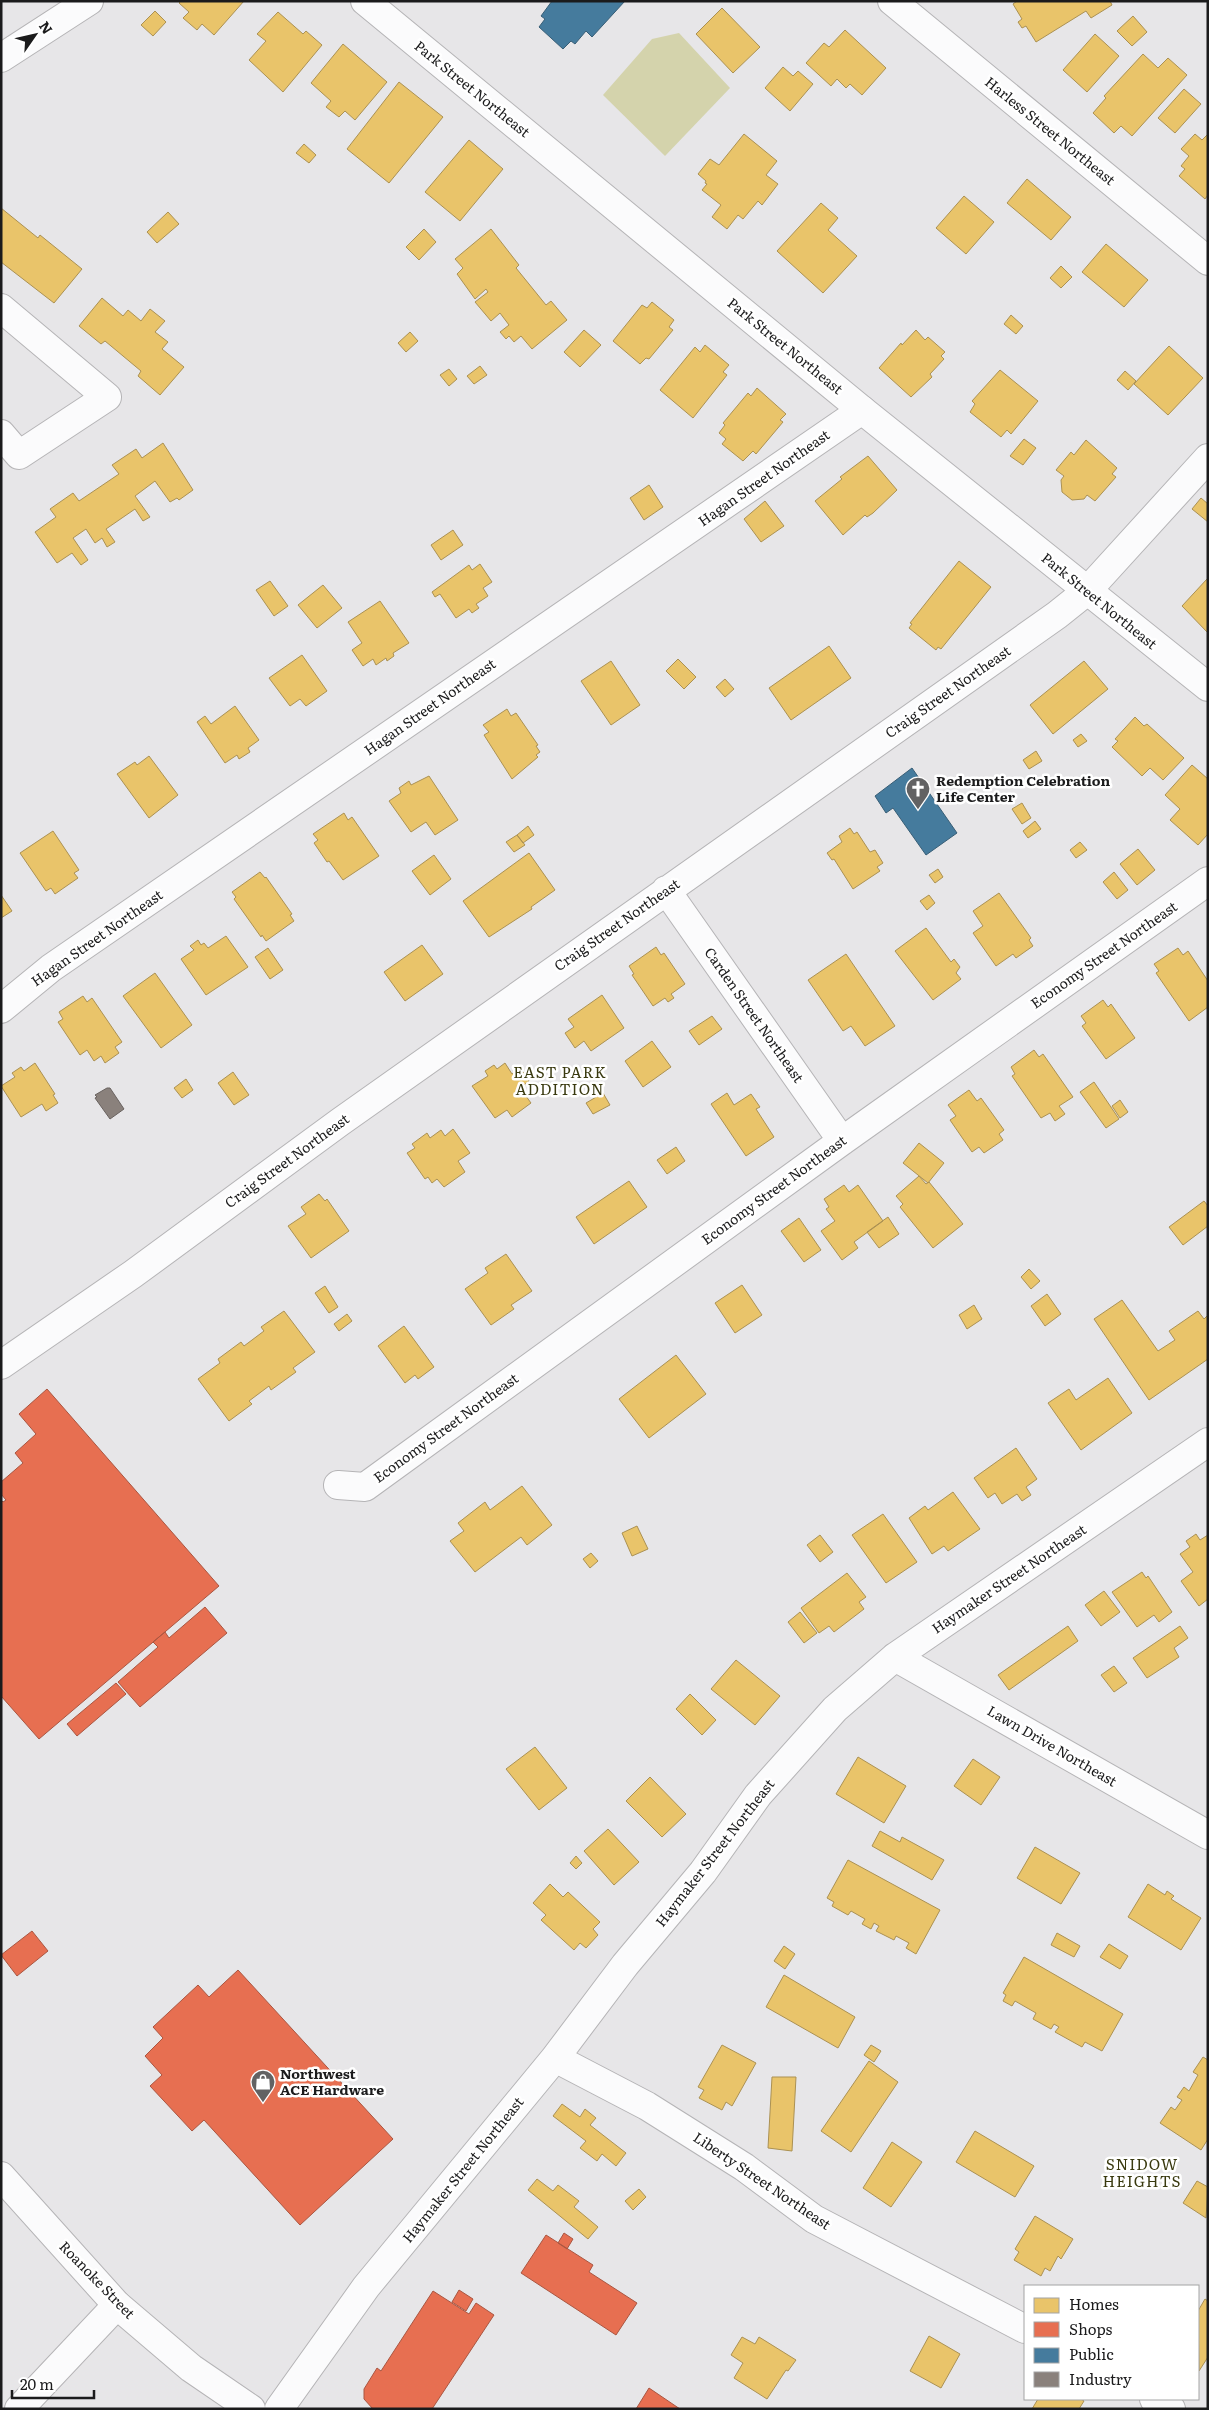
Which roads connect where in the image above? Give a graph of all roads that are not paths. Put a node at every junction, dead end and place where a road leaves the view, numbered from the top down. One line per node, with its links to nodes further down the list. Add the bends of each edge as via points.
1 (89, 1): 4 (street)
2 (365, 1): 7 (street, Park Street Northeast)
3 (892, 1): 5 (street, Harless Street Northeast)
4 (1, 58)
5 (1208, 261)
6 (1, 308): 8 (street, via 107,397 19,455)
7 (862, 410): 10 (street, Park Street Northeast); 14 (street, Hagan Street Northeast, via 51,968)
8 (1, 434)
9 (1208, 458): 10 (street, Craig Street Northeast)
10 (1087, 591): 11 (street, Park Street Northeast); 13 (street, Craig Street Northeast)
11 (1208, 687)
12 (1208, 881): 15 (street, Economy Street Northeast)
13 (666, 890): 15 (street, Carden Street Northeast); 16 (street, Craig Street Northeast, via 133,1274)
14 (1, 1009)
15 (842, 1140): 18 (street, Economy Street Northeast, via 365,1487)
16 (1, 1365)
17 (1208, 1442): 19 (street, Haymaker Street Northeast)
18 (338, 1485)
19 (895, 1657): 20 (street, Lawn Drive Northeast); 21 (street, Haymaker Street Northeast, via 835,1709 758,1795 703,1872 625,1965)
20 (1208, 1835)
21 (555, 2058): 24 (street, Liberty Street Northeast, via 663,2116 744,2167 814,2219); 28 (street, Haymaker Street Northeast, via 366,2287)
22 (1, 2176): 23 (street, Roanoke Street)
23 (117, 2305): 26 (street); 27 (street, Roanoke Street, via 191,2368)
24 (1024, 2328)
25 (1156, 2400): 29 (street)
26 (19, 2409)
27 (251, 2409)
28 (279, 2409)
29 (1171, 2409)

